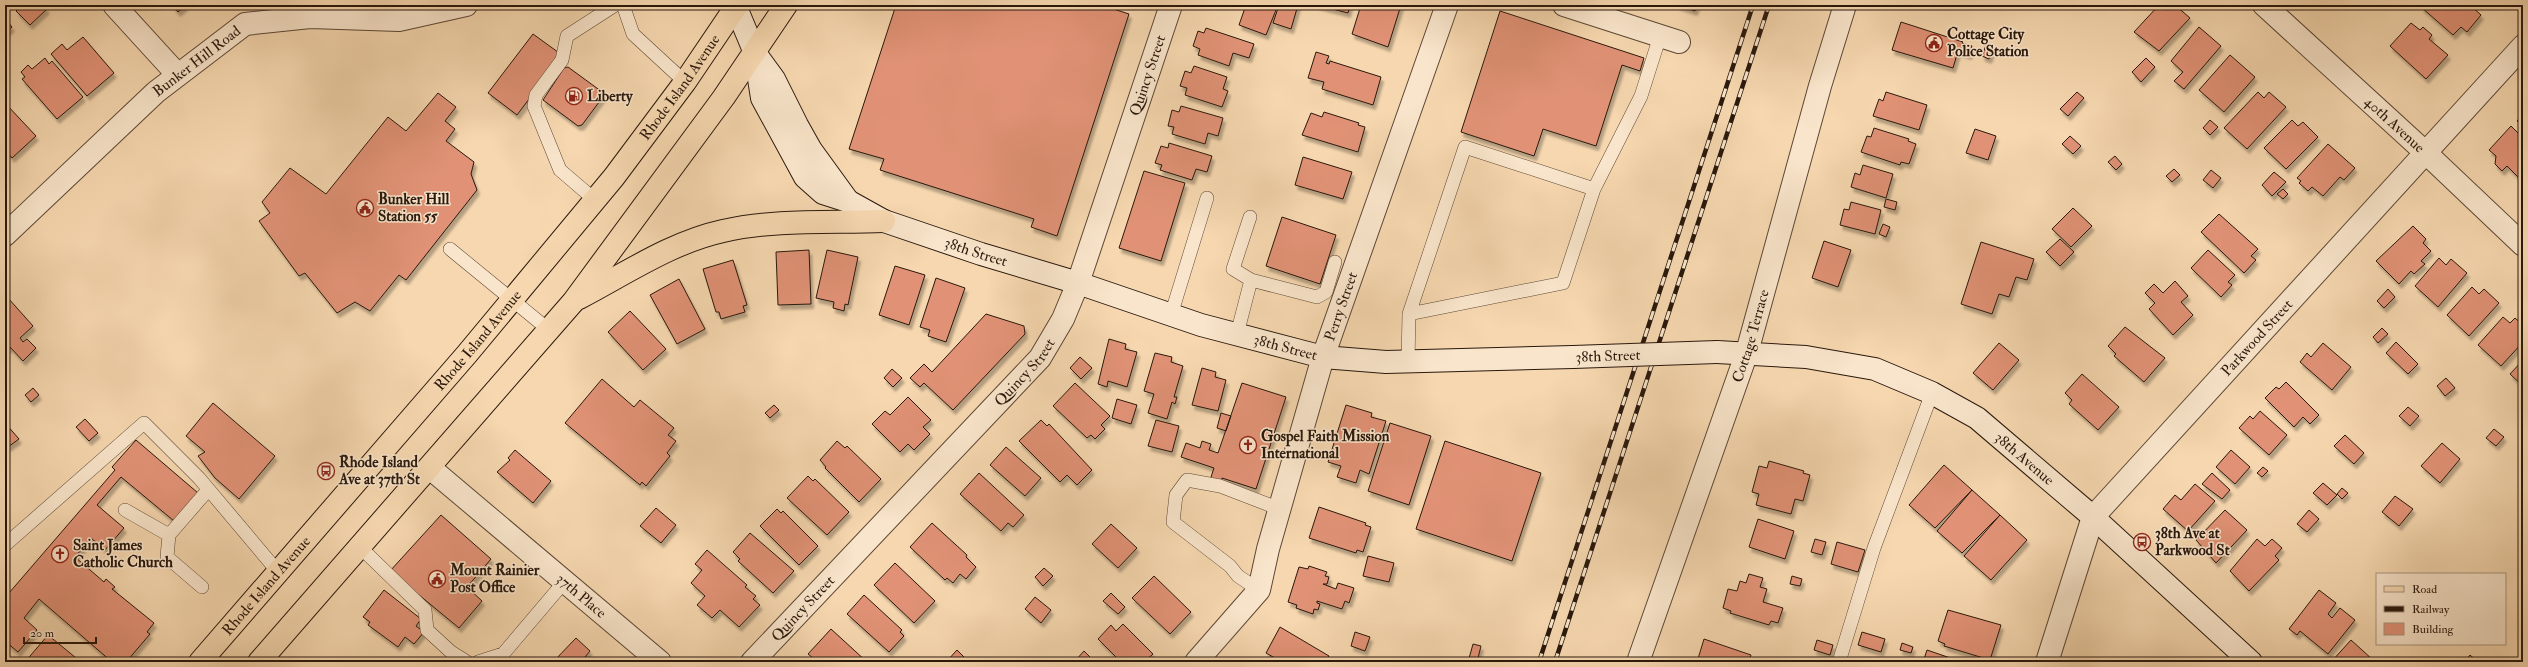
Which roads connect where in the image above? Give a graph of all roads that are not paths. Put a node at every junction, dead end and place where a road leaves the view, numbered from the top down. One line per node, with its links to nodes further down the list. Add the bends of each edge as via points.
1 (114, 5): 15 (street)
2 (466, 5): 15 (street, Bunker Hill Road, via 399,20 310,17 245,24)
3 (615, 5): 20 (lane, via 567,36 562,60 536,95 534,106 560,170)
4 (624, 5): 16 (lane, via 633,34)
5 (786, 5): 14 (main road)
6 (1171, 5): 28 (street, Quincy Street)
7 (1447, 5): 36 (street, Perry Street)
8 (1564, 5): 12 (street)
9 (1845, 5): 35 (street, Cottage Terrace, via 1820,86)
10 (2264, 5): 17 (street, 40th Avenue)
11 (736, 6): 14 (street, 38th Street); 16 (main road, Rhode Island Avenue)
12 (1669, 39): 18 (lane)
13 (2523, 46): 17 (street, Parkwood Street)
14 (755, 52): 22 (street, 38th Street, via 762,98 805,177 823,193 848,201); 30 (main road)
15 (177, 74): 23 (street, Bunker Hill Road)
16 (685, 82): 20 (main road, Rhode Island Avenue)
17 (2426, 152): 24 (street, 40th Avenue); 43 (street, Parkwood Street)
18 (1594, 189): 31 (lane, via 1563,283); 31 (lane, via 1465,147)
19 (1208, 198): 32 (lane)
20 (594, 200): 29 (main road, Rhode Island Avenue)
21 (1250, 217): 27 (lane, via 1233,269)
22 (884, 221): 28 (street, 38th Street); 30 (main road, via 768,223 722,231 658,255)
23 (5, 234)
24 (2523, 245)
25 (450, 249): 29 (lane)
26 (1335, 262): 27 (lane, via 1326,292 1316,297)
27 (1251, 280): 34 (lane)
28 (1078, 283): 32 (street, 38th Street); 56 (street, Quincy Street, via 1063,319 1040,358)
29 (512, 300): 33 (lane); 47 (main road, Rhode Island Avenue)
30 (573, 302): 33 (main road)
31 (1409, 314): 37 (lane)
32 (1171, 315): 34 (street, 38th Street)
33 (549, 330): 39 (main road)
34 (1237, 334): 36 (street, 38th Street)
35 (1747, 352): 37 (street, 38th Street, bridge); 38 (street, 38th Avenue, via 1806,357 1875,369); 58 (street, Cottage Terrace)
36 (1323, 357): 37 (street, 38th Street); 41 (street, Perry Street)
37 (1408, 361)
38 (1932, 393): 43 (street, 38th Avenue, via 1977,418); 59 (lane, via 1874,548)
39 (430, 468): 46 (main road); 48 (street, 37th Place)
40 (208, 490): 44 (lane); 45 (lane, via 144,423); 47 (lane)
41 (1280, 509): 50 (street, Perry Street); 50 (lane, via 1220,486 1187,480 1176,495 1173,522 1230,566 1238,576)
42 (125, 510): 44 (lane)
43 (2093, 517): 60 (street, Parkwood Street); 61 (street, 38th Avenue)
44 (169, 535): 49 (lane, via 167,557)
45 (5, 545)
46 (360, 547): 52 (main road); 53 (lane, via 425,610 427,630 451,652)
47 (279, 573): 51 (main road, Rhode Island Avenue)
48 (565, 581): 54 (lane, via 503,654); 55 (street, 37th Place)
49 (202, 587)
50 (1259, 590): 57 (street, Perry Street)
51 (200, 662)
52 (259, 662)
53 (467, 662)
54 (478, 662)
55 (660, 662)
56 (752, 662)
57 (1196, 662)
58 (1638, 662)
59 (1839, 662)
60 (2047, 662)
61 (2251, 662)

